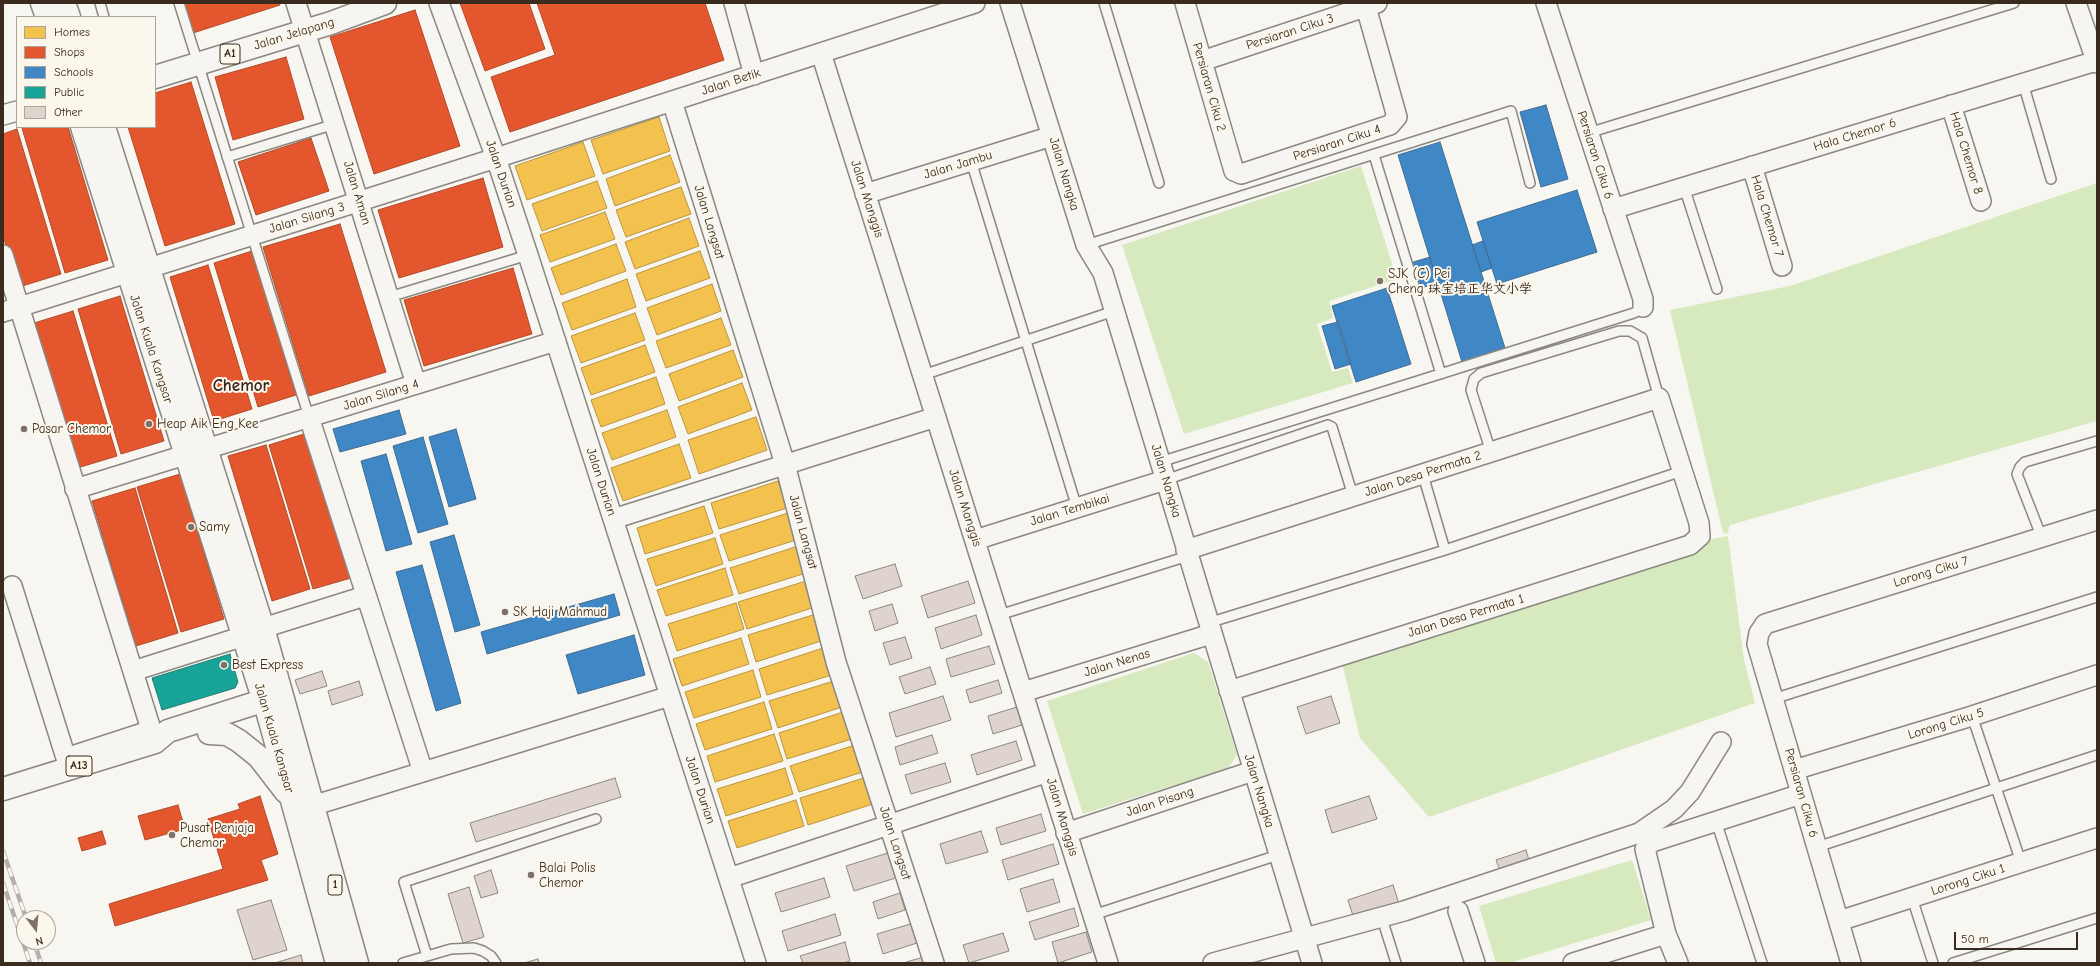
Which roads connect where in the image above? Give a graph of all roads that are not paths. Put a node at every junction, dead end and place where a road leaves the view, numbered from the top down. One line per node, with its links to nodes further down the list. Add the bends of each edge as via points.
1 (42, 3): 16 (main road)
2 (100, 3): 17 (lane)
3 (179, 3): 20 (lane)
4 (355, 3): 18 (main road, Jalan Jelapang / A1)
5 (385, 3): 18 (main road, Jalan Jelapang / A1)
6 (439, 3): 38 (street, Jalan Durian)
7 (734, 3): 24 (street)
8 (975, 3): 19 (street, Jalan Betik)
9 (1010, 3): 35 (street, Jalan Nangka)
10 (1104, 3): 43 (lane)
11 (1185, 3): 21 (street, Persiaran Ciku 2)
12 (1546, 3): 34 (street, Persiaran Ciku 6)
13 (2014, 3): 34 (lane)
14 (2076, 3): 22 (street)
15 (1371, 5): 21 (street, Persiaran Ciku 3); 41 (street, Persiaran Ciku 4, via 1397,117 1390,125 1241,174)
16 (46, 16)
17 (104, 16)
18 (301, 18): 20 (main road, Jalan Jelapang / A1); 31 (street, Jalan Aman)
19 (821, 53): 24 (street, Jalan Betik); 46 (street, Jalan Manggis)
20 (197, 59): 23 (main road, Jalan Jelapang / A1); 25 (main road, Jalan Jelapang / A1); 37 (lane)
21 (1202, 62): 41 (street, Persiaran Ciku 2)
22 (2097, 62): 26 (street, Hala Chemor 6)
23 (156, 66)
24 (754, 75): 27 (street, Jalan Betik)
25 (156, 76)
26 (2023, 83): 28 (street, Hala Chemor 6); 42 (lane)
27 (672, 101): 38 (street, Jalan Betik); 75 (street, Jalan Langsat)
28 (1952, 105): 40 (street, Hala Chemor 6); 47 (street, Hala Chemor 8)
29 (16, 111): 30 (street)
30 (3, 115)
31 (335, 124): 37 (lane); 48 (street, Jalan Aman)
32 (82, 128): 56 (main road, Jalan Kuala Kangsar / 1)
33 (104, 128): 55 (main road, Jalan Kuala Kangsar / 1)
34 (1588, 133): 49 (street, Persiaran Ciku 6)
35 (1052, 136): 39 (street, Jalan Jambu); 51 (street, Jalan Nangka)
36 (1374, 155): 44 (lane, via 1511,111); 51 (lane); 64 (lane)
37 (227, 157): 50 (lane)
38 (492, 160): 48 (street, Jalan Silang 3); 53 (street, Jalan Durian)
39 (971, 160): 46 (street, Jalan Jambu); 62 (lane)
40 (1752, 166): 45 (street, Hala Chemor 6); 54 (street, Hala Chemor 7)
41 (1234, 171)
42 (2050, 179)
43 (1159, 183)
44 (1530, 183)
45 (1684, 187): 49 (street, Hala Chemor 6); 57 (lane)
46 (865, 194): 65 (street, Jalan Manggis)
47 (1981, 201)
48 (359, 202): 50 (street, Jalan Silang 3); 58 (street, Jalan Aman)
49 (1613, 209): 59 (street, Persiaran Ciku 6, via 1643,299)
50 (251, 236): 55 (street, Jalan Silang 3); 68 (lane)
51 (1086, 245): 61 (street, Jalan Nangka, via 1103,273)
52 (3, 255): 60 (street)
53 (528, 255): 58 (lane); 63 (street, Jalan Durian)
54 (1782, 266)
55 (149, 268): 71 (main road, Jalan Kuala Kangsar / 1)
56 (127, 273): 60 (street); 73 (main road, Jalan Kuala Kangsar / 1)
57 (1717, 289)
58 (389, 297): 66 (street, Jalan Aman)
59 (1643, 307): 64 (lane, via 1634,313)
60 (11, 310): 79 (street)
61 (1114, 311): 62 (lane); 74 (street, Jalan Nangka)
62 (1026, 340): 65 (lane); 81 (lane)
63 (556, 341): 66 (street, Jalan Silang 4); 82 (street, Jalan Durian)
64 (1441, 374): 74 (lane)
65 (923, 375): 69 (street, Jalan Manggis)
66 (416, 384): 68 (street, Jalan Silang 4)
67 (1659, 398): 72 (street, Jalan Desa Permata 2); 72 (lane, via 1642,338 1630,331 1619,331 1481,373 1474,379 1472,390); 76 (street)
68 (309, 417): 71 (street, Jalan Silang 4); 89 (street)
69 (936, 417): 75 (street); 85 (street, Jalan Manggis)
70 (2097, 441): 84 (lane, via 2025,462 2020,467 2018,474)
71 (206, 449): 94 (main road, Jalan Kuala Kangsar / 1)
72 (1491, 452): 77 (street, Jalan Desa Permata 2)
73 (185, 455): 79 (street); 94 (main road, Jalan Kuala Kangsar / 1)
74 (1160, 462): 78 (street, Jalan Nangka)
75 (785, 464): 82 (street); 117 (street, Jalan Langsat, via 836,662)
76 (1682, 471): 86 (lane); 97 (street, Jalan Desa Permata 1, via 1699,523 1700,536 1690,545)
77 (1423, 475): 80 (street, Jalan Desa Permata 2); 86 (lane)
78 (1165, 480): 80 (lane, via 1328,425 1332,427); 81 (street, Jalan Tembikai); 87 (street, Jalan Nangka)
79 (75, 490): 95 (street)
80 (1354, 496): 87 (street, Jalan Desa Permata 2)
81 (1077, 508): 85 (street, Jalan Tembikai)
82 (613, 519): 99 (street, Jalan Durian)
83 (2097, 520): 84 (street, Lorong Ciku 7)
84 (2042, 538): 92 (street, Lorong Ciku 7)
85 (975, 540): 91 (street, Jalan Manggis)
86 (1445, 550): 93 (lane)
87 (1187, 553): 91 (lane); 93 (street, Jalan Nangka)
88 (12, 586): 104 (street, via 66,758)
89 (365, 596): 94 (street); 109 (street)
90 (2097, 597): 100 (lane)
91 (998, 615): 98 (street, Jalan Manggis)
92 (1765, 624): 100 (street, Persiaran Ciku 6, via 1759,633 1757,644)
93 (1210, 629): 97 (street, Jalan Nangka); 98 (street, Jalan Nenas)
94 (253, 632): 95 (street); 101 (main road, Jalan Kuala Kangsar / 1)
95 (133, 671): 104 (street)
96 (2097, 675): 102 (street, Lorong Ciku 5)
97 (1229, 690): 108 (street, Jalan Nangka)
98 (1023, 692): 110 (street, Jalan Manggis)
99 (670, 696): 109 (street); 123 (street, Jalan Durian)
100 (1773, 699): 107 (street, Persiaran Ciku 6)
101 (275, 704): 103 (main road); 104 (main road); 114 (main road, Jalan Kuala Kangsar / 1)
102 (1972, 716): 107 (street, Lorong Ciku 5); 111 (lane)
103 (209, 732): 104 (main road, via 173,744); 114 (main road, via 227,734 259,757)
104 (153, 736): 112 (main road, A13)
105 (1721, 742): 131 (street, via 1690,792 1674,809 1639,833 1404,911)
106 (2097, 755): 111 (lane)
107 (1794, 770): 113 (street, Persiaran Ciku 6)
108 (1253, 771): 118 (street, Jalan Pisang); 121 (street, Jalan Nangka)
109 (423, 772): 114 (street)
110 (1048, 772): 117 (street); 118 (street, Jalan Manggis)
111 (1996, 788): 120 (lane); 122 (lane)
112 (3, 789)
113 (1801, 794): 116 (street); 120 (street, Persiaran Ciku 6)
114 (300, 806): 133 (main road, Jalan Kuala Kangsar / 1); 134 (main road, Jalan Kuala Kangsar / 1)
115 (596, 819): 132 (lane, via 404,882)
116 (1716, 821): 130 (street, via 1652,842 1645,849); 146 (lane)
117 (889, 825): 123 (street); 138 (street, Jalan Langsat)
118 (1066, 833): 126 (street, Jalan Manggis)
119 (2097, 838): 122 (street, Lorong Ciku 1)
120 (1817, 847): 128 (street, Persiaran Ciku 6)
121 (1278, 855): 126 (lane); 131 (street, Jalan Nangka)
122 (2021, 862): 124 (street, Lorong Ciku 1)
123 (729, 878): 137 (street, Jalan Durian)
124 (1912, 898): 128 (street, Lorong Ciku 1); 148 (lane)
125 (1458, 911): 143 (street)
126 (1093, 915): 139 (street, Jalan Manggis)
127 (2097, 918): 149 (lane)
128 (1839, 921): 147 (street, Persiaran Ciku 6)
129 (1384, 928): 142 (lane)
130 (1666, 934): 144 (street); 145 (street)
131 (1303, 938): 140 (street); 141 (street, Jalan Nangka)
132 (427, 956): 135 (lane); 136 (lane, via 451,949 474,948 484,951)
133 (337, 963)
134 (357, 963)
135 (402, 963)
136 (496, 963)
137 (756, 963)
138 (934, 963)
139 (1108, 963)
140 (1213, 963)
141 (1312, 963)
142 (1396, 963)
143 (1475, 963)
144 (1573, 963)
145 (1678, 963)
146 (1762, 963)
147 (1851, 963)
148 (1933, 963)
149 (1953, 963)

